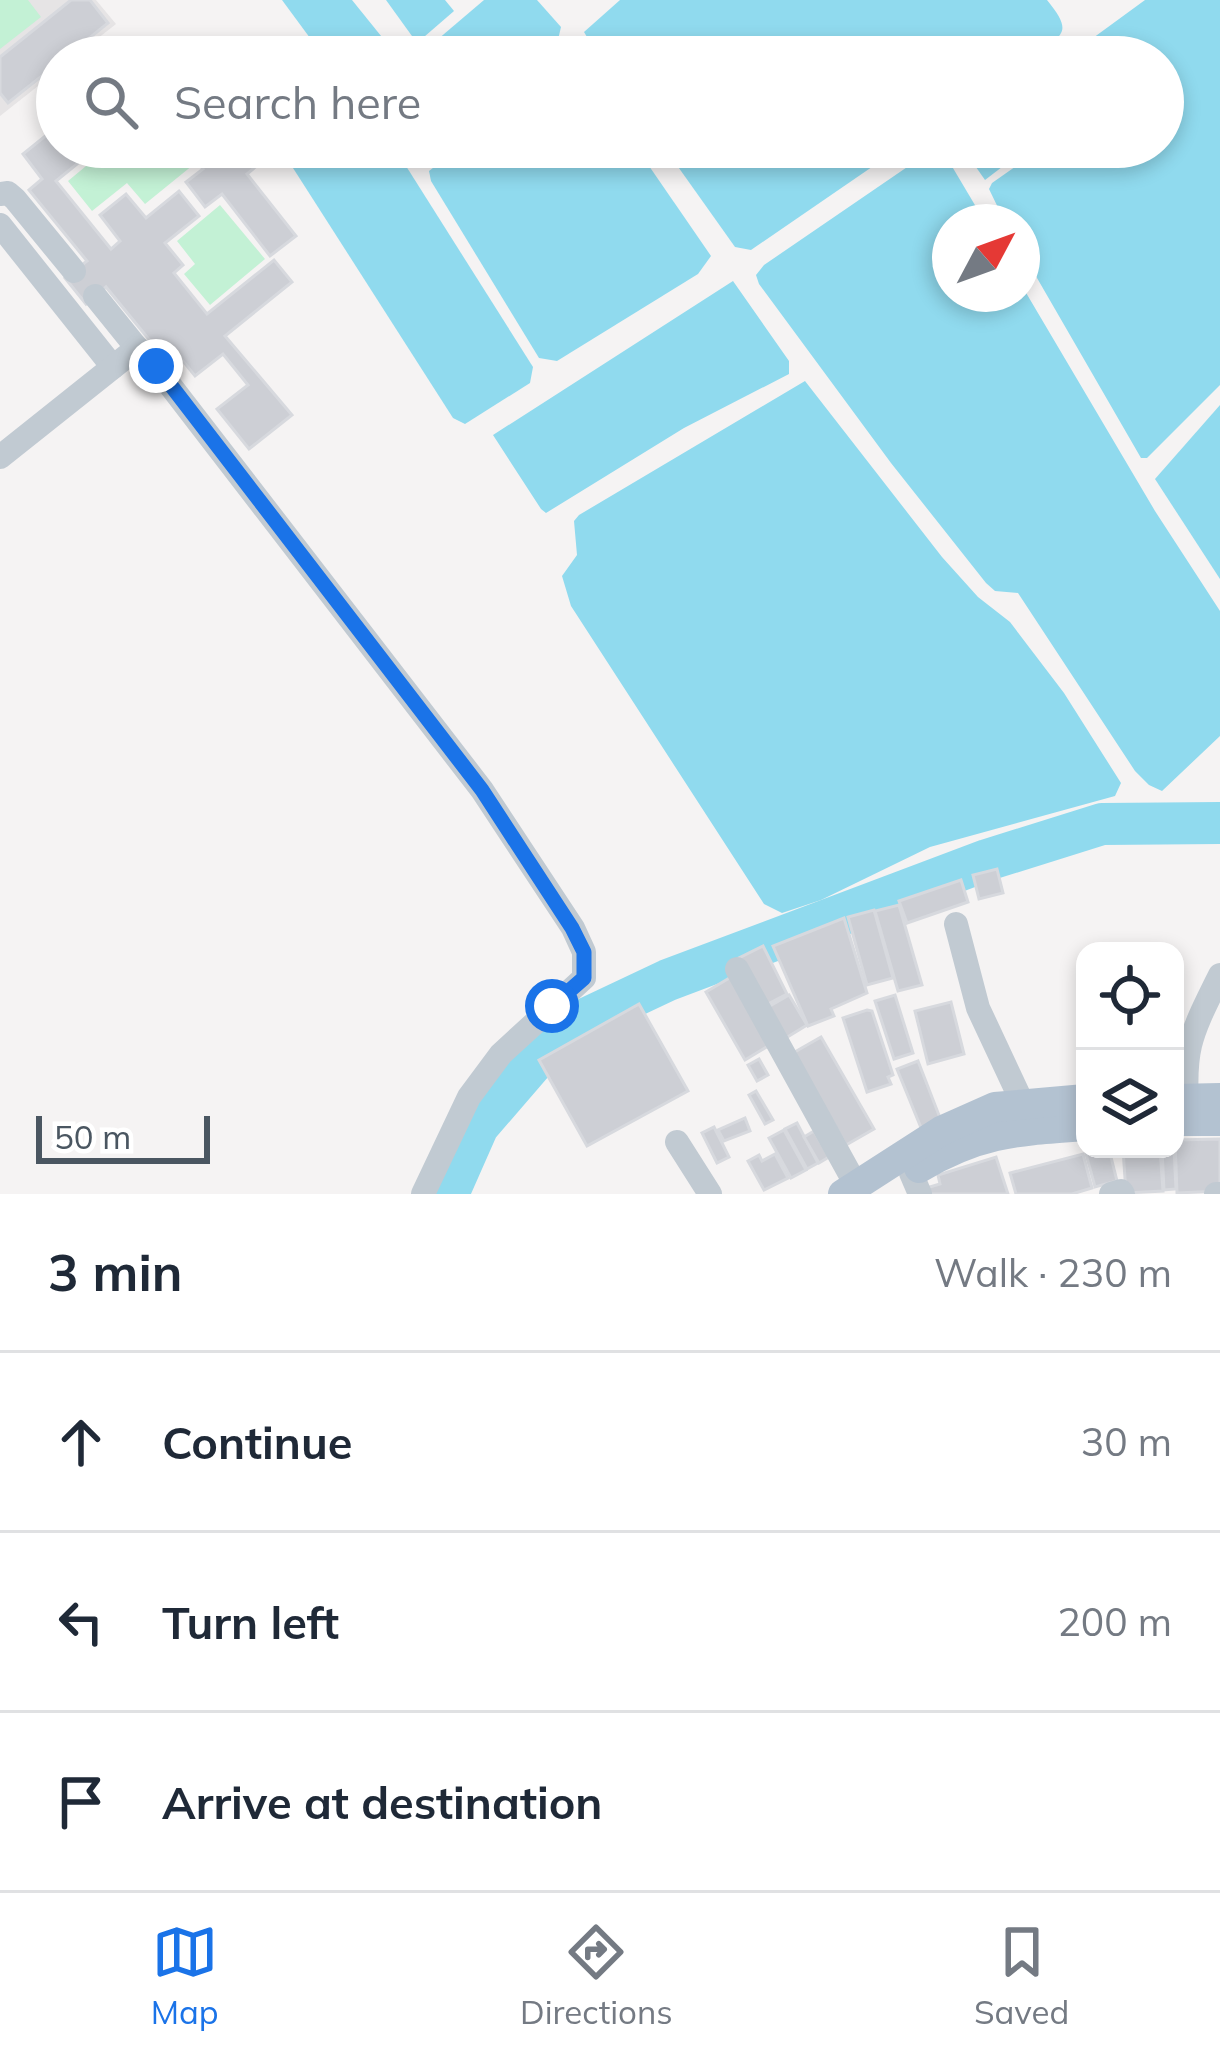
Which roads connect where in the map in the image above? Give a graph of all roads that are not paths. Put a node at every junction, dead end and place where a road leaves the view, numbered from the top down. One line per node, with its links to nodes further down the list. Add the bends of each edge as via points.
1 (0, 194): 3 (street, via 15,199)
2 (0, 225): 6 (street)
3 (74, 271)
4 (95, 296): 5 (street)
5 (137, 348): 6 (street); 23 (street, via 482,790 584,952 584,978 501,1054 469,1097)
6 (113, 367): 7 (street)
7 (0, 458)
8 (956, 924): 14 (street, via 978,1008)
9 (737, 969): 22 (street)
10 (1220, 975): 11 (street, via 1188,1044)
11 (1184, 1082)
12 (1220, 1098): 15 (main road)
13 (1076, 1099): 14 (main road)
14 (1022, 1102): 19 (main road, via 995,1107)
15 (1184, 1109)
16 (1184, 1111): 17 (main road)
17 (1220, 1121)
18 (1076, 1127): 19 (main road)
19 (947, 1140): 21 (main road); 22 (main road)
20 (677, 1142): 24 (street)
21 (916, 1184): 22 (main road)
22 (860, 1191)
23 (423, 1194)
24 (710, 1194)

